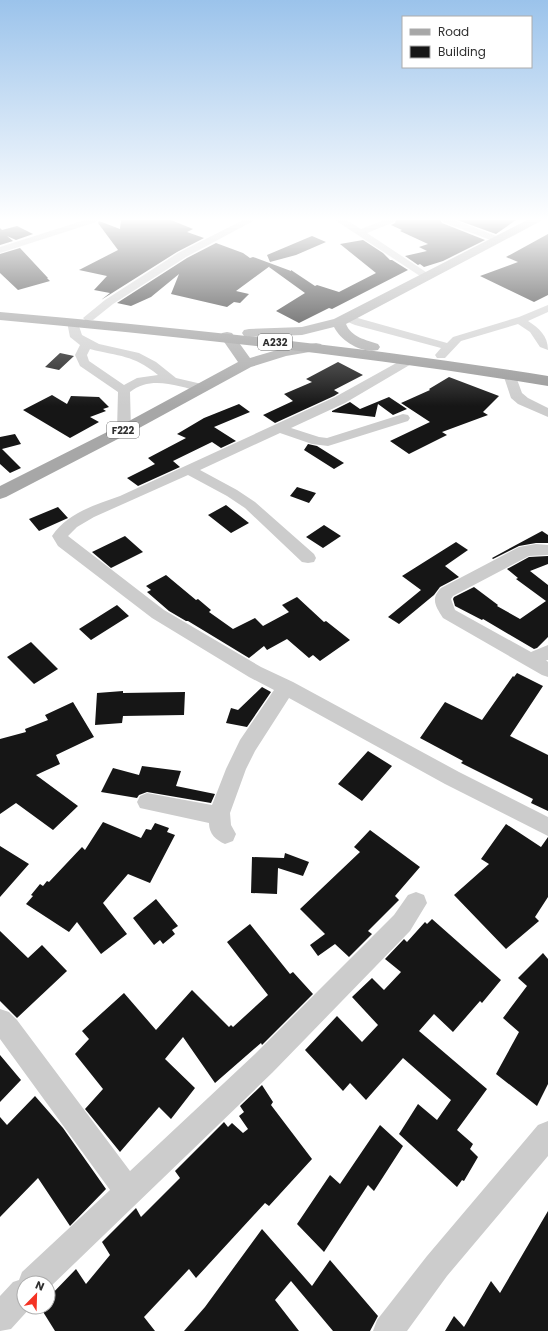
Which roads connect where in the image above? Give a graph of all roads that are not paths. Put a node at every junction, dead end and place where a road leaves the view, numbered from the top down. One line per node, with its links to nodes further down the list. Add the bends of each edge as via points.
1 (140, 282): 6 (street)
2 (415, 282): 8 (main road)
3 (548, 308): 7 (street)
4 (0, 310): 6 (highway, A232)
5 (0, 316): 9 (highway, A232)
6 (89, 318): 10 (highway, A232)
7 (523, 319): 13 (street, via 521,321 534,330); 16 (street, via 457,339)
8 (343, 320): 10 (main road, via 302,330); 15 (main road, via 340,329 344,334); 16 (street, via 432,340)
9 (73, 322): 11 (highway, A232); 12 (street, via 76,337)
10 (249, 333): 15 (highway, A232)
11 (227, 336): 14 (highway, A232); 18 (main road)
12 (86, 344): 21 (street, via 145,359); 24 (street, via 81,355 84,363)
13 (548, 346)
14 (316, 347): 17 (highway, A232); 18 (main road, F222, via 284,352)
15 (373, 347): 16 (highway, A232)
16 (445, 351): 19 (highway, A232)
17 (409, 360): 20 (highway, A232); 27 (street, via 340,400)
18 (246, 364): 23 (main road, F222)
19 (548, 372)
20 (509, 374): 22 (highway, A232); 25 (street, via 516,395)
21 (171, 380): 23 (street); 24 (street, via 144,379 131,384)
22 (548, 381)
23 (202, 388): 28 (main road, F222)
24 (124, 392): 28 (street)
25 (548, 413)
26 (403, 418): 27 (street, via 328,442 317,441)
27 (279, 428): 29 (street)
28 (124, 430): 30 (main road, F222)
29 (189, 470): 32 (street, via 250,505); 36 (street, via 78,520 63,529 60,536 64,542 158,614 255,672)
30 (0, 493)
31 (548, 550): 34 (street, via 525,551 456,586 443,596 444,608 449,614)
32 (308, 558)
33 (548, 652): 34 (street)
34 (530, 660): 35 (street)
35 (548, 670)
36 (286, 687): 37 (street, via 247,746 236,769 222,825); 38 (street, via 452,778)
37 (147, 802)
38 (548, 827)
39 (416, 903): 42 (street, via 402,923 264,1063)
40 (0, 1021): 42 (street)
41 (548, 1135): 46 (street, via 437,1266)
42 (128, 1192): 43 (street)
43 (41, 1275)
44 (16, 1301): 45 (street)
45 (0, 1318)
46 (388, 1331)

